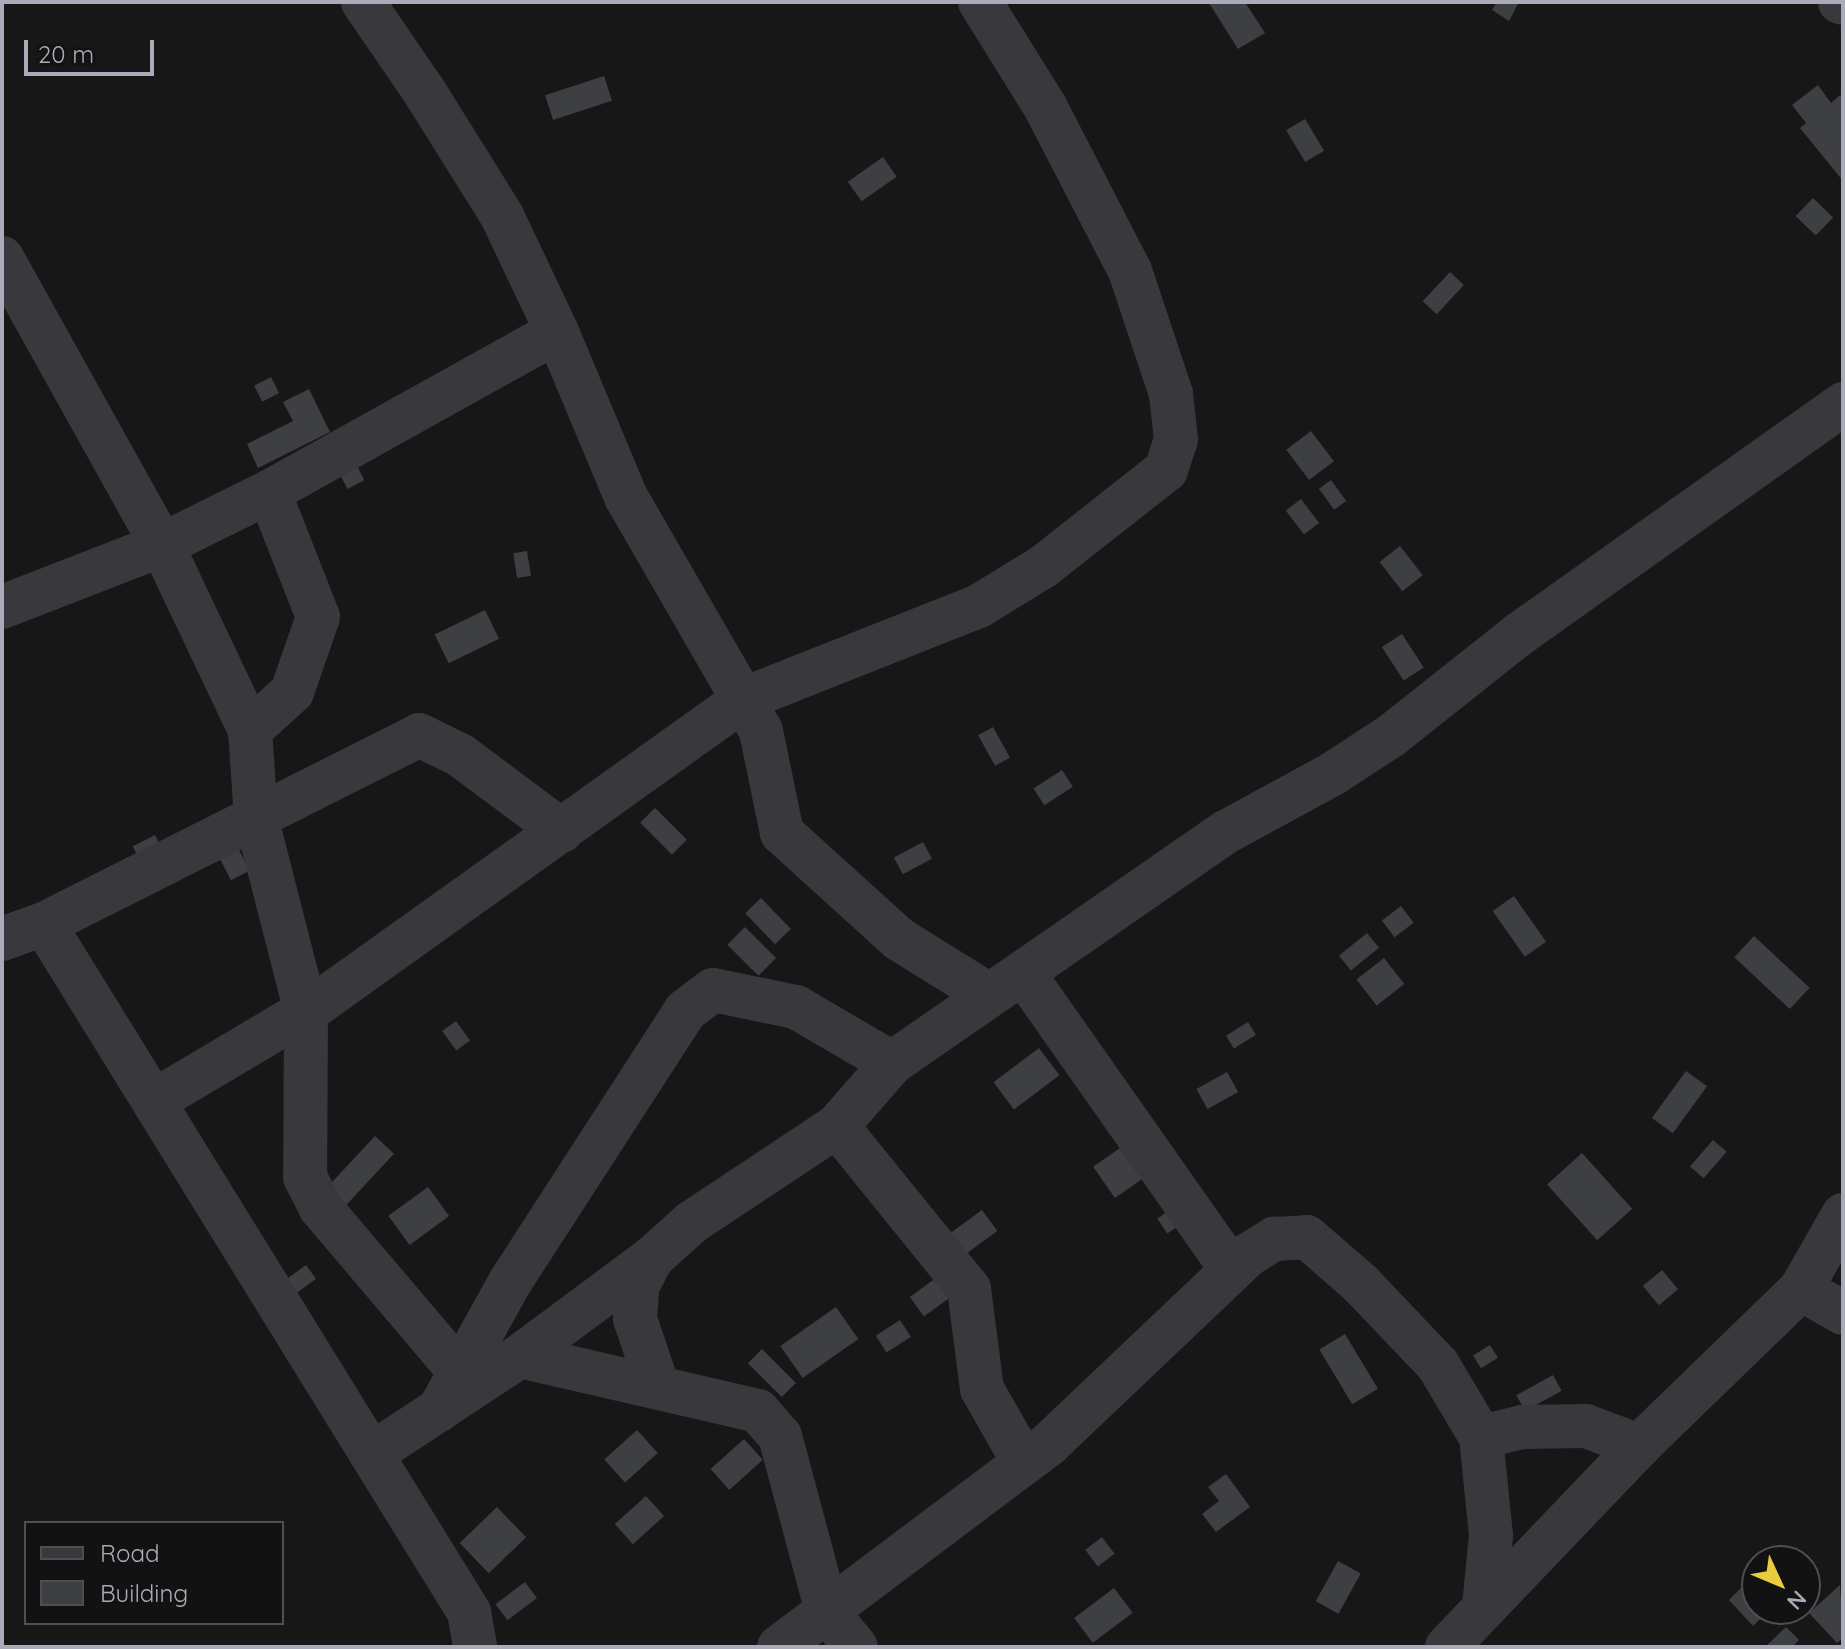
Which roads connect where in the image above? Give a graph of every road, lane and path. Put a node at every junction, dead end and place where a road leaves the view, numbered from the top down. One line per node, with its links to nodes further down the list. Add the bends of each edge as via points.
1 (363, 2): 4 (street, via 502,216)
2 (980, 2): 9 (street, via 1046,108 1130,271 1171,394 1176,440 1166,470 1044,566 979,606)
3 (2, 258): 7 (street)
4 (557, 332): 6 (street); 9 (street, via 626,497)
5 (1843, 404): 15 (street, via 1518,635 1392,735 1226,832)
6 (269, 492): 7 (street); 10 (street, via 318,617 292,692)
7 (162, 545): 8 (street); 10 (street)
8 (2, 607)
9 (744, 699): 12 (street); 15 (street, via 761,731 782,833 899,939)
10 (250, 730): 11 (street)
11 (256, 817): 12 (street, via 419,735 460,755); 13 (street); 16 (street)
12 (562, 831): 16 (street)
13 (44, 924): 14 (street); 18 (street)
14 (2, 939)
15 (1006, 985): 17 (street); 22 (street)
16 (306, 1012): 18 (street); 26 (street, via 305,1177 320,1207)
17 (892, 1063): 19 (street); 26 (street, via 796,1007 713,990 685,1011 510,1282)
18 (154, 1101): 31 (street)
19 (837, 1126): 21 (street, via 692,1222); 32 (street, via 969,1289 982,1389)
20 (1843, 1215): 23 (street)
21 (652, 1258): 25 (street); 27 (street, via 637,1287 635,1319)
22 (1232, 1270): 29 (street, via 1274,1239 1307,1237 1360,1283 1438,1365); 32 (street)
23 (1801, 1289): 24 (street); 30 (street)
24 (1843, 1313)
25 (520, 1356): 27 (street); 28 (street)
26 (460, 1372): 28 (street)
27 (658, 1387): 34 (street, via 758,1411 780,1436)
28 (439, 1410): 31 (street)
29 (1481, 1437): 30 (street, via 1522,1427 1586,1426); 33 (street, via 1491,1535)
30 (1639, 1446): 33 (street)
31 (373, 1453): 35 (street, via 469,1612)
32 (1024, 1463): 34 (street)
33 (1484, 1606): 38 (street)
34 (827, 1612): 36 (street); 37 (street)
35 (475, 1647)
36 (779, 1647)
37 (856, 1647)
38 (1447, 1647)

